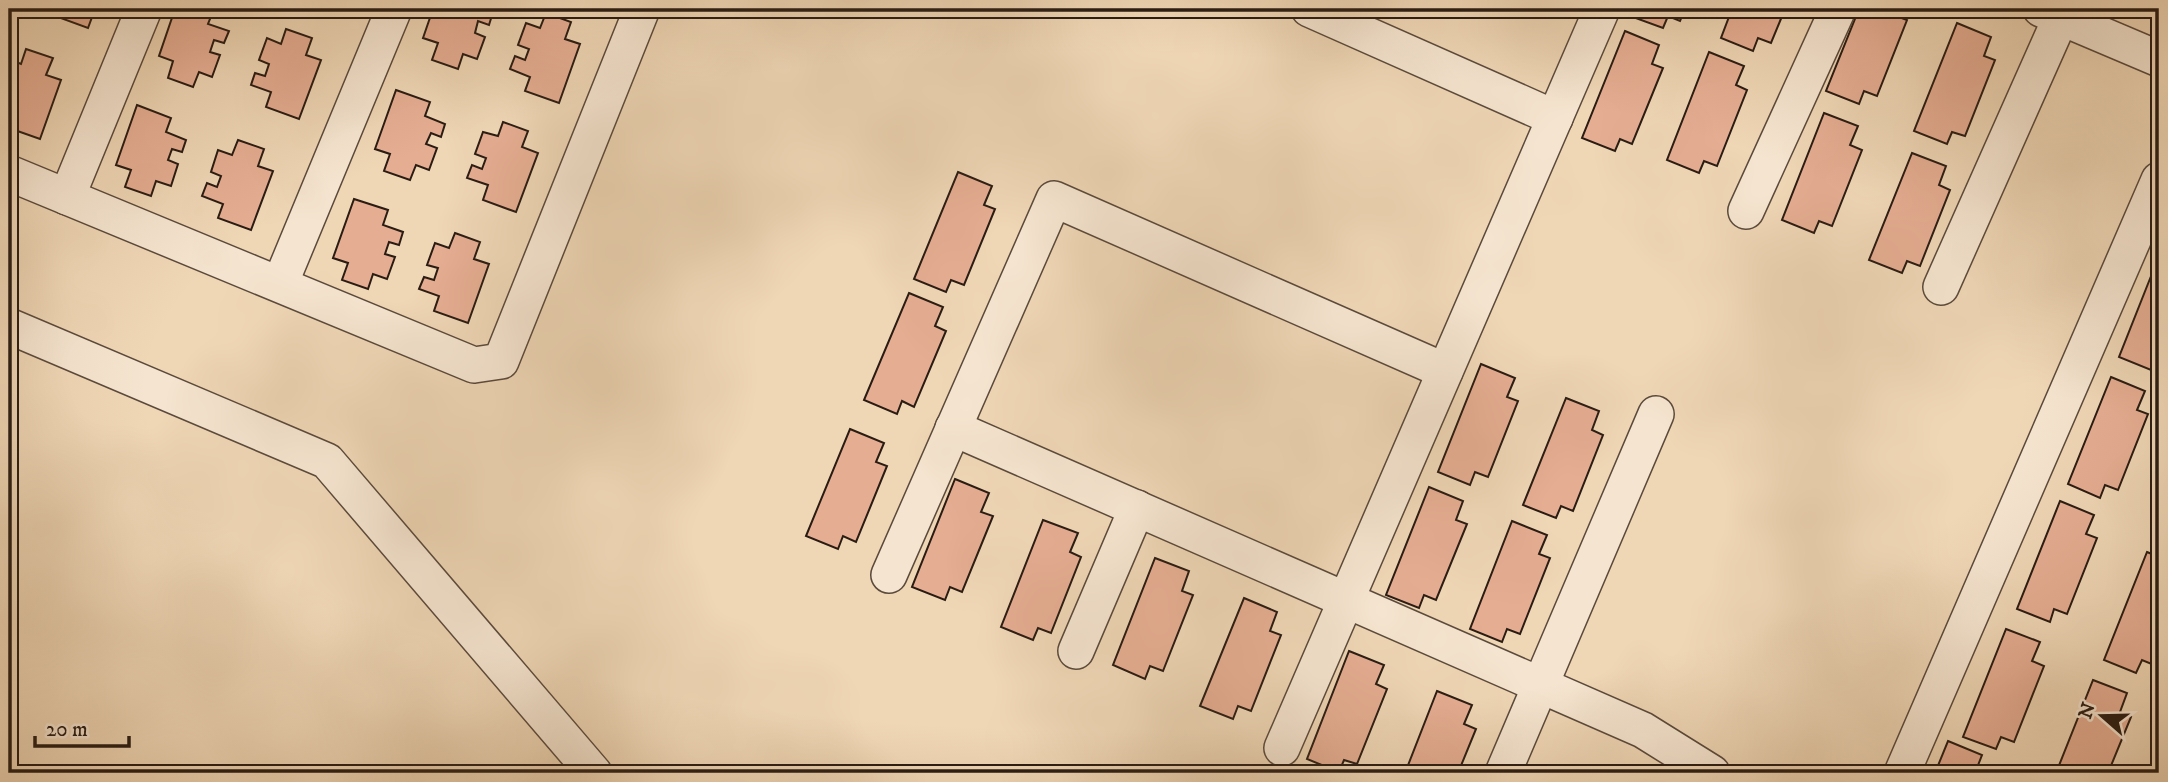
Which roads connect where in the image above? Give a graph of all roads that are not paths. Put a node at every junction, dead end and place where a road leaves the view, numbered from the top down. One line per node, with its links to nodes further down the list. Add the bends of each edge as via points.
1 (144, 9): 12 (street)
2 (394, 9): 14 (street)
3 (642, 9): 14 (street, via 500,361 474,365)
4 (1309, 9): 9 (street)
5 (1602, 9): 9 (street)
6 (1839, 9): 13 (street)
7 (2051, 13): 8 (street); 15 (street)
8 (2159, 59)
9 (1555, 118): 17 (street)
10 (9, 173): 12 (street)
11 (2159, 180): 29 (street)
12 (67, 197): 14 (street)
13 (1746, 211)
14 (279, 285)
15 (1941, 287)
16 (9, 326): 26 (street, via 327,461)
17 (1445, 371): 19 (street, via 1054,199); 22 (street)
18 (1656, 414): 24 (street)
19 (953, 428): 20 (street); 21 (street)
20 (1137, 508): 22 (street); 23 (street)
21 (888, 575)
22 (1346, 600): 24 (street); 25 (street)
23 (1076, 651)
24 (1541, 685): 27 (street); 28 (street, via 1643,730)
25 (1282, 748)
26 (594, 773)
27 (1503, 773)
28 (1712, 773)
29 (1902, 773)

